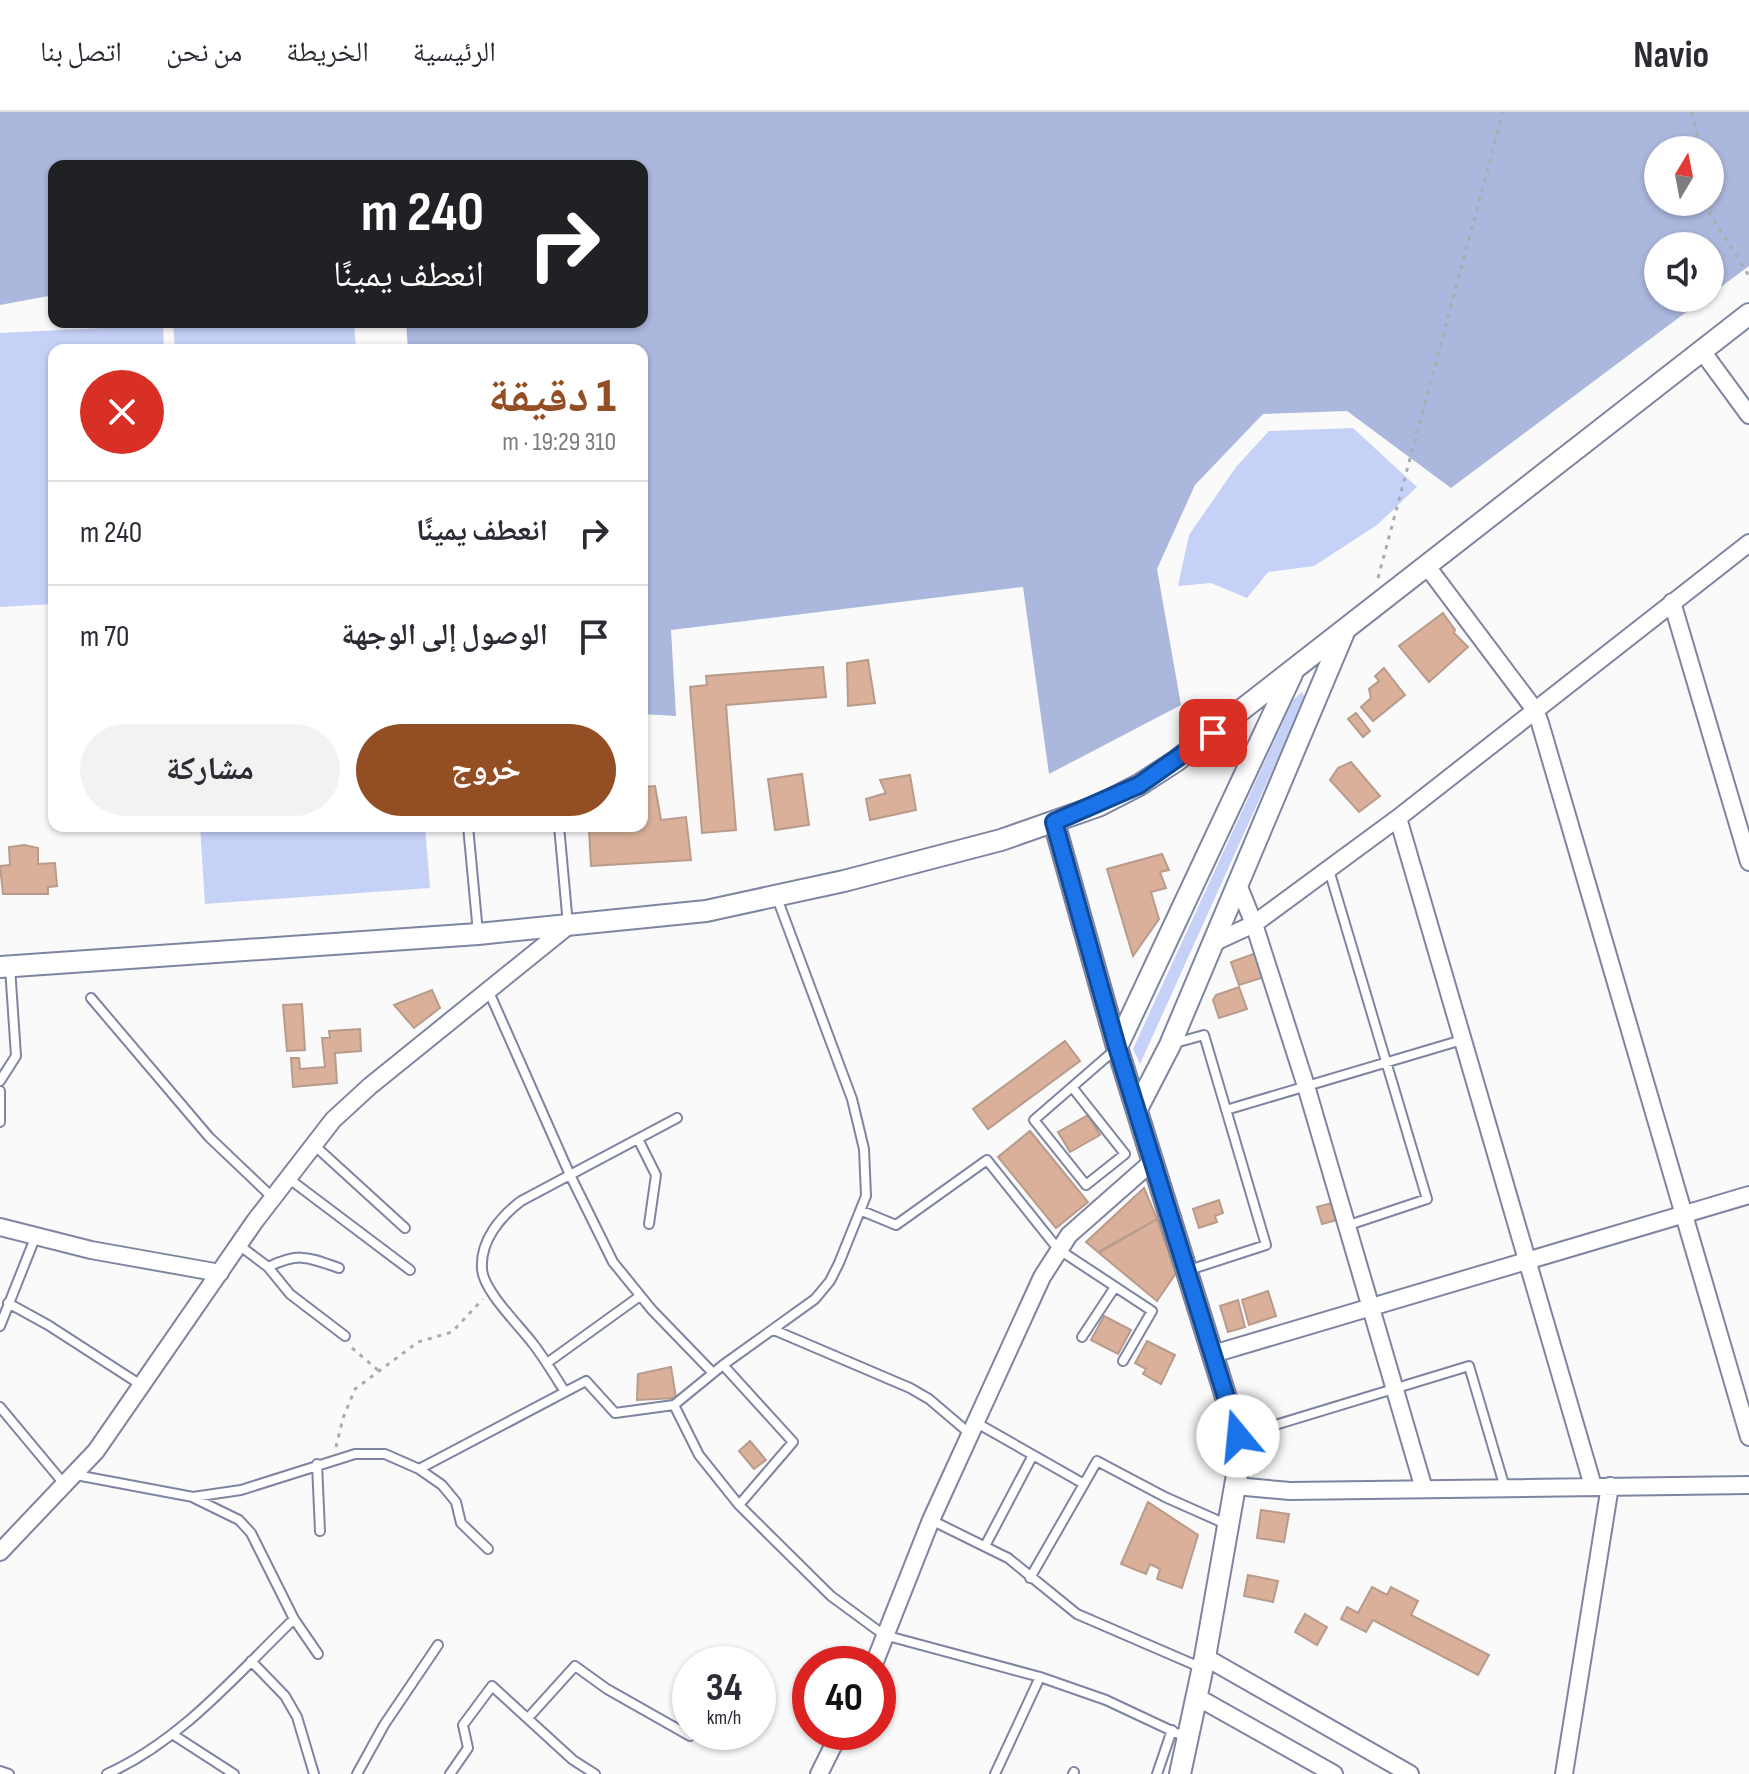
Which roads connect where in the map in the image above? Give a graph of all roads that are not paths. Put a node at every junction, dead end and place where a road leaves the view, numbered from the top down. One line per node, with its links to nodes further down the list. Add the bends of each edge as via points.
1 (1749, 314): 2 (street)
2 (1702, 351): 3 (street); 5 (street)
3 (1749, 415)
4 (1749, 543): 6 (street)
5 (1426, 565): 7 (street); 9 (street)
6 (1672, 602): 9 (street); 14 (street)
7 (1347, 626): 8 (street); 16 (street)
8 (1294, 670): 11 (street, via 1139,785); 27 (street)
9 (1535, 710): 10 (street); 46 (street)
10 (1398, 818): 15 (street); 25 (street)
11 (1054, 822): 17 (street, via 949,856); 27 (street)
12 (469, 832): 20 (lane)
13 (560, 832): 19 (lane)
14 (1749, 862)
15 (1328, 869): 18 (street); 28 (lane)
16 (1239, 887): 18 (street); 21 (street)
17 (777, 897): 19 (street, via 706,911); 45 (lane, via 856,1112 868,1179)
18 (1254, 924): 21 (street); 30 (street)
19 (568, 926): 20 (street); 23 (street)
20 (478, 934): 22 (street)
21 (1215, 942): 26 (street)
22 (5, 967): 29 (lane, via 16,1056)
23 (489, 992): 38 (street, via 370,1086); 41 (lane)
24 (91, 998): 44 (lane, via 209,1137)
25 (1462, 1040): 28 (lane); 54 (street)
26 (1170, 1045): 33 (street); 34 (lane, via 1204,1035)
27 (1117, 1047): 31 (lane); 33 (street)
28 (1385, 1063): 30 (lane); 48 (lane, via 1427,1199)
29 (0, 1081)
30 (1306, 1086): 34 (lane); 48 (street)
31 (1072, 1087): 39 (lane); 39 (lane, via 1034,1120 1086,1185)
32 (0, 1091): 36 (lane)
33 (1137, 1109): 40 (street)
34 (1226, 1110): 58 (lane, via 1266,1245)
35 (677, 1118): 37 (lane)
36 (0, 1122)
37 (638, 1139): 41 (lane); 47 (lane, via 656,1175)
38 (313, 1144): 42 (street); 50 (lane)
39 (1125, 1154): 40 (lane)
40 (1152, 1155): 53 (street); 58 (street)
41 (570, 1175): 61 (lane, via 613,1262); 70 (lane, via 521,1201 498,1223 483,1255 482,1271 492,1291)
42 (288, 1177): 44 (street); 57 (lane)
43 (1749, 1195): 46 (street)
44 (272, 1197): 52 (street)
45 (862, 1211): 53 (lane, via 896,1225 987,1160); 65 (lane, via 830,1281)
46 (1683, 1214): 54 (street); 80 (street)
47 (649, 1224)
48 (1345, 1226): 63 (street)
49 (0, 1227): 51 (street)
50 (405, 1228)
51 (35, 1238): 59 (street); 62 (lane)
52 (238, 1244): 55 (lane); 59 (street)
53 (1058, 1249): 60 (lane); 78 (street)
54 (1526, 1260): 63 (street); 88 (street)
55 (268, 1267): 56 (lane, via 302,1255); 66 (lane, via 290,1294)
56 (339, 1268)
57 (410, 1270)
58 (1187, 1271): 68 (street)
59 (220, 1273): 73 (street)
60 (1115, 1287): 67 (lane); 69 (lane, via 1152,1311)
61 (640, 1296): 70 (lane); 72 (lane)
62 (8, 1303): 64 (lane); 73 (lane)
63 (1370, 1307): 68 (street); 74 (street)
64 (0, 1326)
65 (774, 1330): 71 (lane); 78 (lane, via 910,1388)
66 (345, 1336)
67 (1082, 1337)
68 (1213, 1354): 79 (street)
69 (1123, 1361)
70 (547, 1363): 75 (lane)
71 (723, 1365): 72 (lane); 93 (lane, via 793,1442)
72 (713, 1373): 76 (lane)
73 (141, 1385): 84 (street)
74 (1394, 1389): 79 (lane); 90 (lane, via 1469,1366); 91 (street)
75 (565, 1392): 76 (lane, via 586,1381 615,1413); 83 (lane)
76 (674, 1405): 93 (lane, via 699,1455)
77 (0, 1407): 84 (lane)
78 (972, 1427): 81 (lane); 94 (street)
79 (1238, 1436): 87 (street)
80 (1749, 1437)
81 (1033, 1455): 85 (lane); 98 (lane)
82 (317, 1464): 83 (lane, via 355,1454 385,1454); 92 (lane, via 241,1490); 96 (lane)
83 (419, 1469): 99 (lane, via 442,1485 456,1502 461,1523)
84 (70, 1480): 92 (lane); 97 (street)
85 (1084, 1484): 95 (lane, via 1097,1461); 100 (lane)
86 (1749, 1485): 89 (street)
87 (1235, 1486): 91 (street, via 1290,1491); 95 (street)
88 (1593, 1486): 89 (street); 90 (street)
89 (1610, 1486): 129 (street)
90 (1505, 1488): 91 (street)
91 (1424, 1489)
92 (193, 1497): 101 (lane, via 239,1520 251,1533)
93 (739, 1505): 102 (lane, via 831,1596)
94 (931, 1520): 98 (lane); 102 (street)
95 (1228, 1525): 107 (street)
96 (320, 1531)
97 (4, 1541)
98 (985, 1546): 100 (lane)
99 (488, 1549)
100 (1030, 1578): 107 (lane, via 1077,1614)
101 (294, 1619): 105 (lane); 106 (lane)
102 (884, 1635): 104 (street); 108 (lane)
103 (438, 1645): 121 (lane)
104 (880, 1646)
105 (318, 1654)
106 (251, 1661): 112 (lane); 120 (lane, via 285,1696 297,1717)
107 (1204, 1662): 109 (street); 128 (street)
108 (1040, 1677): 113 (lane); 125 (lane)
109 (1197, 1697): 113 (street); 116 (street)
110 (528, 1718): 111 (lane, via 575,1666); 122 (lane, via 492,1686 463,1725 468,1748); 123 (lane)
111 (672, 1726)
112 (172, 1734): 118 (lane); 119 (lane)
113 (1180, 1734): 126 (lane); 127 (street)
114 (831, 1750): 124 (street)
115 (0, 1771): 117 (lane)
116 (1328, 1772)
117 (9, 1774)
118 (107, 1774)
119 (234, 1774)
120 (314, 1774)
121 (357, 1774)
122 (450, 1774)
123 (595, 1774)
124 (819, 1774)
125 (995, 1774)
126 (1157, 1774)
127 (1180, 1774)
128 (1410, 1774)
129 (1564, 1774)

